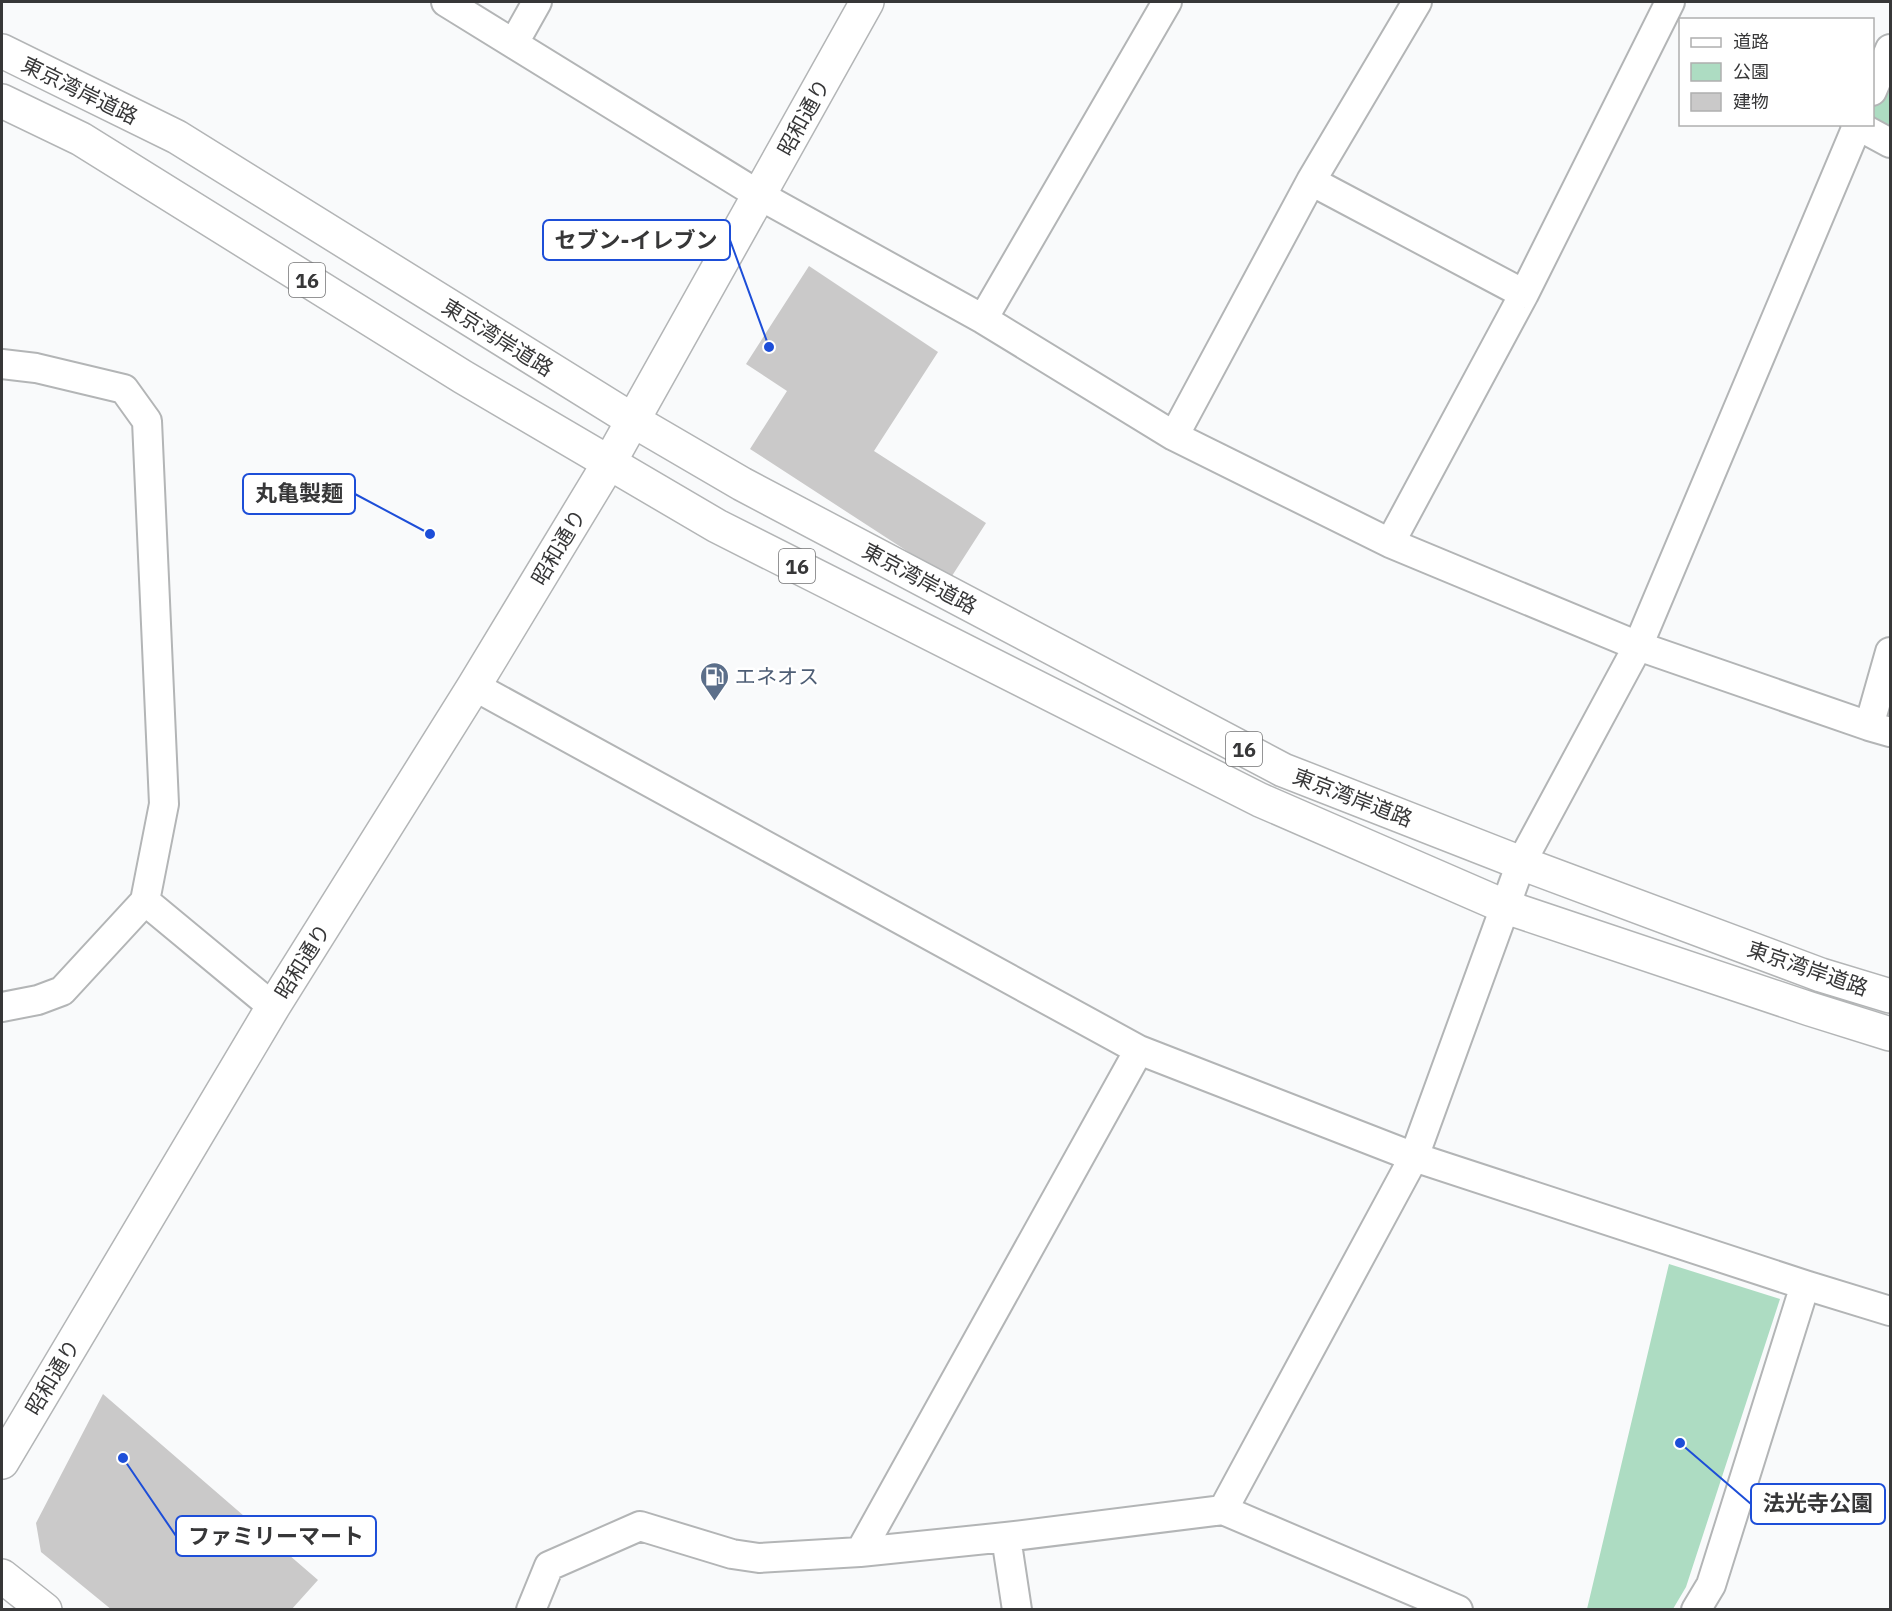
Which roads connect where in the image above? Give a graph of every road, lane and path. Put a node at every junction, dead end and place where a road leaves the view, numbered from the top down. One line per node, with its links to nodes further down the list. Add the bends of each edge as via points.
1 (446, 2): 7 (street)
2 (537, 2): 7 (street)
3 (867, 2): 16 (main road, 昭和通り)
4 (1167, 2): 18 (street)
5 (1417, 2): 15 (street)
6 (1667, 8): 17 (street)
7 (514, 43): 16 (street)
8 (1890, 49): 10 (street)
9 (2, 51): 20 (main road, 東京湾岸道路 / 16, via 177,137)
10 (1874, 86)
11 (2, 101): 22 (main road, 東京湾岸道路 / 16, via 81,139 463,377)
12 (1857, 126): 24 (street)
13 (1859, 126): 14 (street)
14 (1890, 143)
15 (1311, 181): 17 (street); 21 (street)
16 (759, 195): 18 (street); 20 (main road, 昭和通り)
17 (1524, 294): 23 (street)
18 (983, 319): 21 (street)
19 (2, 364): 29 (street, via 124,389 147,421 164,804)
20 (634, 421): 22 (main road, 昭和通り); 28 (main road, 東京湾岸道路 / 16, via 742,484 1284,770)
21 (1174, 436): 23 (street)
22 (609, 463): 26 (main road, 昭和通り); 30 (main road, 東京湾岸道路 / 16, via 727,531 1260,800)
23 (1390, 543): 24 (street)
24 (1638, 646): 27 (street); 28 (street)
25 (1890, 652): 27 (street)
26 (474, 686): 32 (main road, 昭和通り); 35 (street)
27 (1880, 729)
28 (1521, 863): 30 (street); 31 (main road, 東京湾岸道路 / 16, via 1821,975)
29 (145, 901): 32 (street); 33 (street, via 62,991)
30 (1506, 907): 34 (main road, 東京湾岸道路 / 16); 36 (street)
31 (1890, 996)
32 (273, 1006): 39 (main road, 昭和通り)
33 (2, 1007)
34 (1890, 1034)
35 (1140, 1050): 36 (street); 42 (street)
36 (1414, 1157): 37 (street); 40 (street)
37 (1805, 1285): 38 (street); 49 (street, via 1711,1585)
38 (1890, 1311)
39 (2, 1462)
40 (1223, 1510): 41 (street); 44 (street)
41 (1006, 1537): 42 (street); 47 (street)
42 (860, 1552): 46 (street, via 759,1558 732,1554 640,1526 549,1566)
43 (2, 1576): 45 (main road)
44 (1414, 1601): 48 (street)
45 (45, 1610)
46 (531, 1610)
47 (1017, 1610)
48 (1458, 1610)
49 (1696, 1610)

